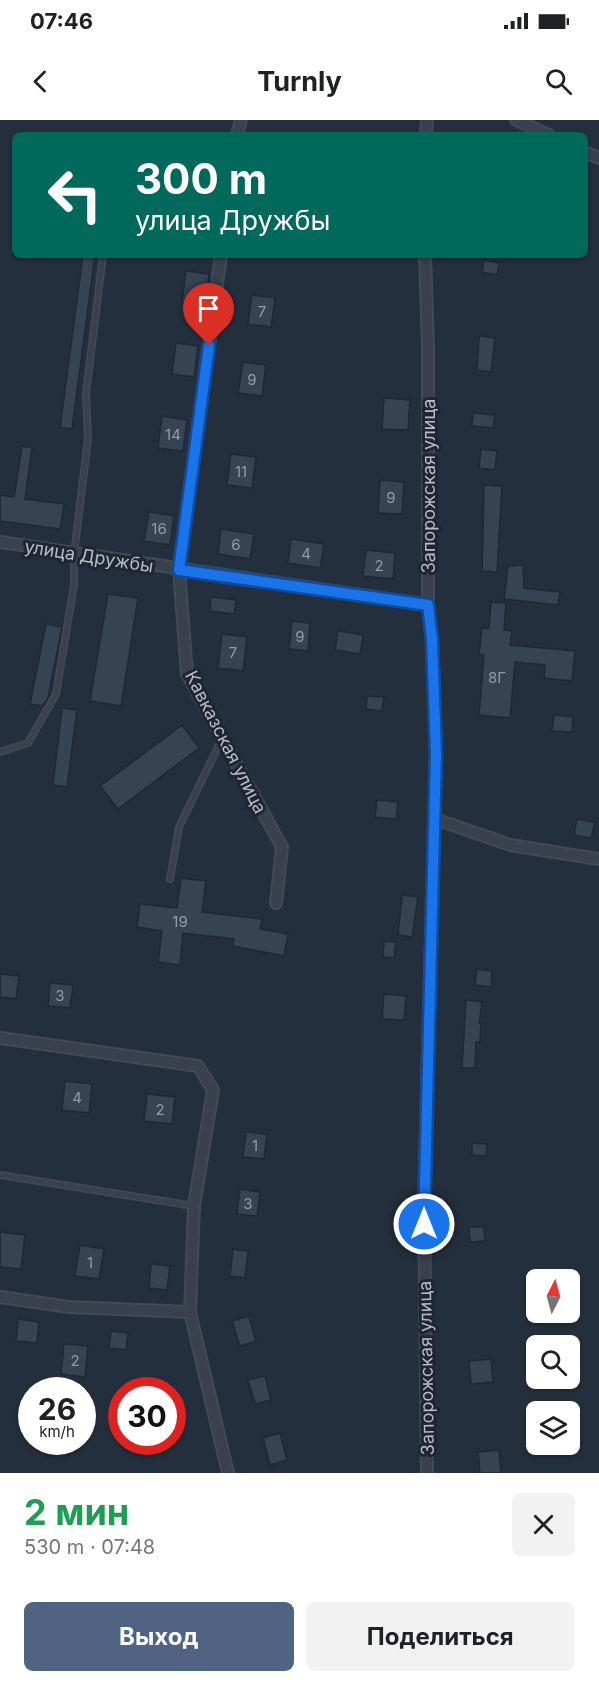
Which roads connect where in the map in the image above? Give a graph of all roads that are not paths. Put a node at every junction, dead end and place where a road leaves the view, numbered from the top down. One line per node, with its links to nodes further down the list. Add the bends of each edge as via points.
1 (516, 120): 2 (street)
2 (542, 132)
3 (103, 258): 7 (lane, via 86,393 88,439)
4 (221, 258): 8 (street, Кавказская улица)
5 (425, 258): 9 (street, Запорожская улица)
6 (0, 542): 7 (street, улица Дружбы)
7 (74, 554): 8 (street, улица Дружбы); 11 (lane, via 74,585 56,694 27,743)
8 (179, 570): 9 (street, улица Дружбы); 10 (street, Кавказская улица, via 187,674)
9 (428, 605): 12 (street, Запорожская улица)
10 (222, 738): 14 (lane, via 179,827); 15 (street, Кавказская улица, via 282,847)
11 (0, 752)
12 (435, 819): 13 (street, via 510,845); 22 (street, Запорожская улица, via 424,1201)
13 (599, 859)
14 (170, 879)
15 (276, 903)
16 (0, 1038): 18 (street, via 198,1066 213,1090)
17 (0, 1175): 18 (lane)
18 (194, 1206): 20 (street)
19 (0, 1297): 20 (street, via 69,1307)
20 (190, 1312): 21 (street)
21 (228, 1473)
22 (427, 1473)

